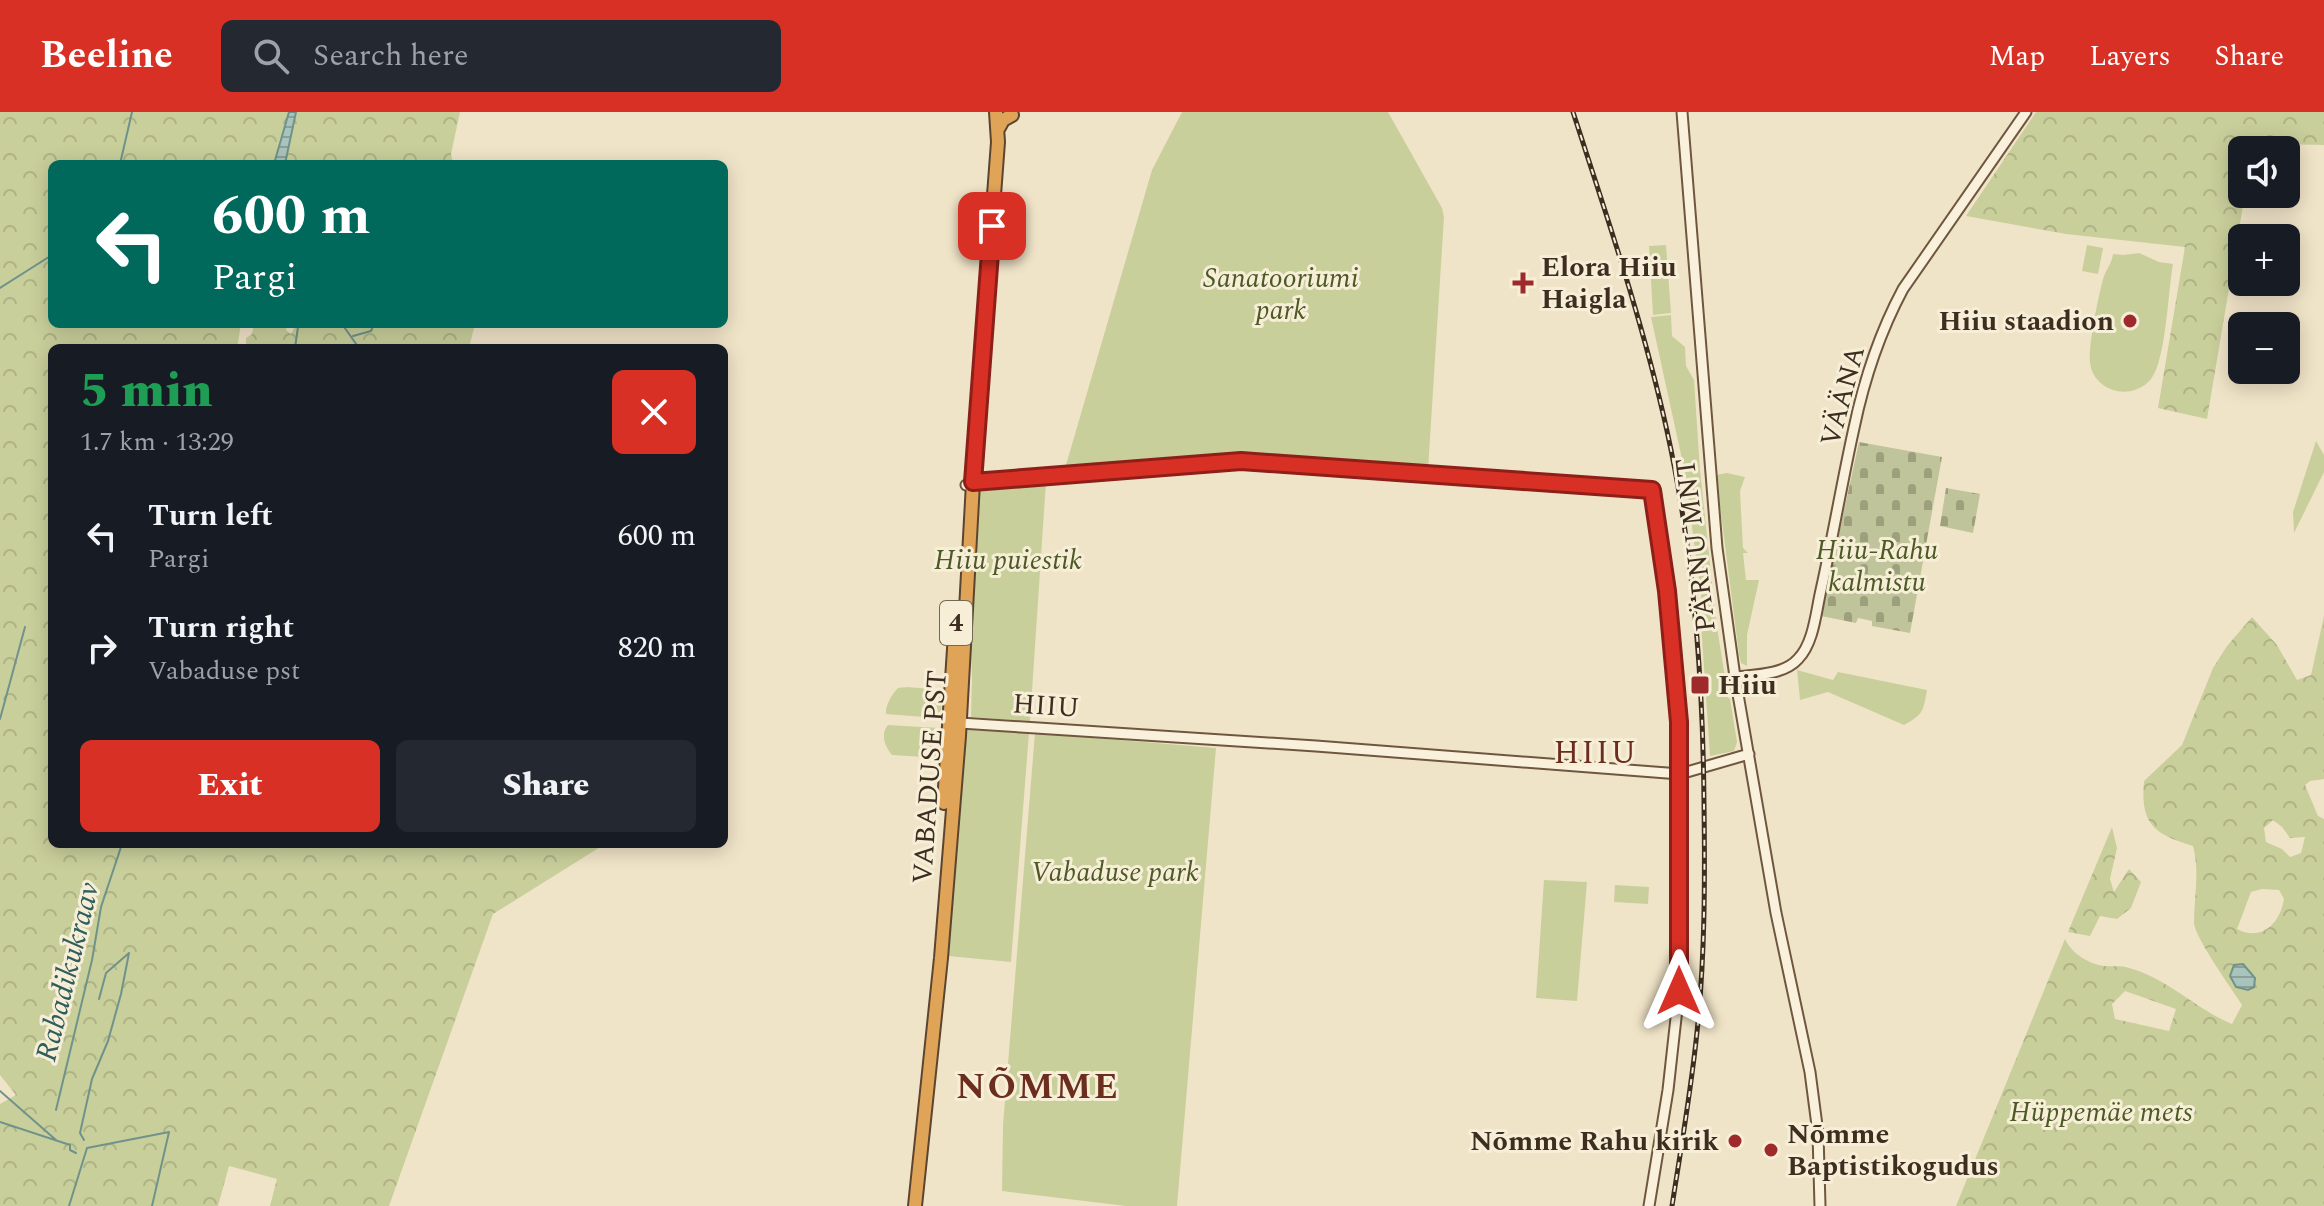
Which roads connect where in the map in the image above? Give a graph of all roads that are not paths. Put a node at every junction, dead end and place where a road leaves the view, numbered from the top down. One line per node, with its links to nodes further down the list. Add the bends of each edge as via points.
1 (988, 112): 7 (highway, VABADUSE PST / 4)
2 (996, 112): 6 (highway, VABADUSE PST / 4)
3 (1682, 112): 8 (street, PÄRNU MNT, via 1710,491)
4 (2026, 112): 8 (street, VÄÄNA, via 1887,319 1858,407 1805,650 1784,669)
5 (1012, 115): 6 (highway)
6 (998, 129): 7 (highway, VABADUSE PST / 4)
7 (970, 484): 9 (highway, VABADUSE PST / 4); 13 (street, via 1241,461 1652,490 1674,660); 14 (highway, VABADUSE PST / 4, via 933,957)
8 (1735, 677): 10 (street, PÄRNU MNT)
9 (960, 723): 13 (street, HIIU); 15 (highway, VABADUSE PST / 4)
10 (1743, 725): 11 (street, PÄRNU MNT); 12 (street, via 1740,750)
11 (1749, 754): 12 (street, HIIU); 17 (street, PÄRNU MNT, via 1810,1072)
12 (1733, 758): 13 (street, HIIU)
13 (1680, 774): 16 (street, via 1679,991)
14 (907, 1206)
15 (915, 1206)
16 (1649, 1206)
17 (1820, 1206)

